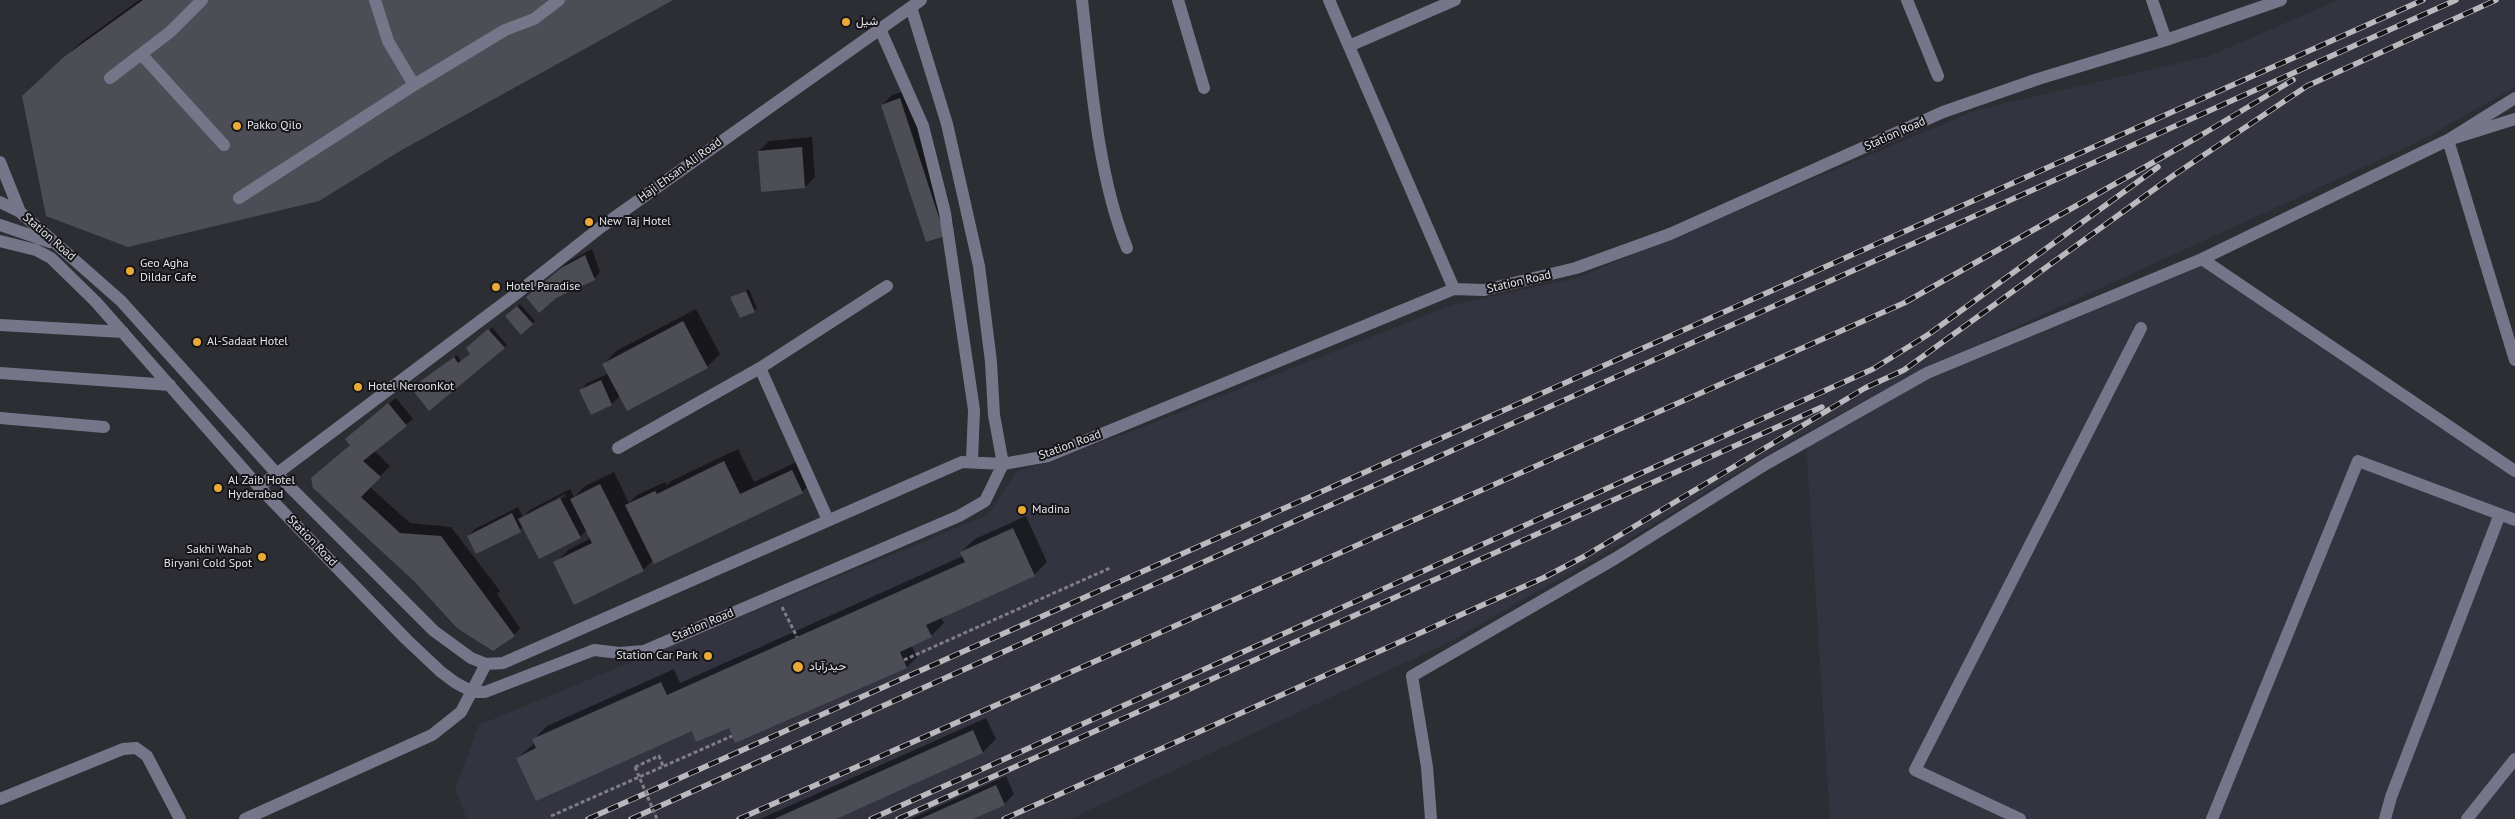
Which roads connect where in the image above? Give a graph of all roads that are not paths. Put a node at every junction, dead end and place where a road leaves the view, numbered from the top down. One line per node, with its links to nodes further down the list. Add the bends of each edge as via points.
1 (202, 0): 15 (street)
2 (375, 0): 18 (street, via 388,41)
3 (559, 0): 18 (street, via 534,19 505,30)
4 (1082, 0): 32 (street, via 1095,113 1116,222)
5 (1178, 0): 19 (street)
6 (1329, 0): 14 (street)
7 (1455, 0): 14 (street)
8 (1907, 0): 16 (street)
9 (2152, 0): 13 (street)
10 (2281, 0): 13 (street, Station Road)
11 (916, 3): 12 (street, Haji Ehsan Ali Road); 48 (street, via 979,266 994,415)
12 (880, 29): 47 (street, via 923,126 945,213 974,410); 50 (street, Haji Ehsan Ali Road, via 600,228)
13 (2166, 40): 36 (street, Station Road, via 1943,112 1670,234 1576,268 1484,290)
14 (1348, 46): 36 (street)
15 (142, 55): 17 (street); 23 (street)
16 (1938, 76)
17 (110, 78)
18 (414, 85): 25 (street)
19 (1204, 88)
20 (2515, 98): 22 (street)
21 (2515, 119): 22 (street)
22 (2448, 140): 34 (street); 40 (street)
23 (224, 145)
24 (0, 162): 27 (street)
25 (239, 198)
26 (0, 202): 27 (street, Station Road)
27 (20, 212): 31 (street, Station Road)
28 (0, 225): 29 (street)
29 (26, 232): 31 (street); 33 (street)
30 (0, 241): 33 (street, Station Road, via 36,250)
31 (61, 247): 50 (street, Station Road, via 121,301)
32 (1126, 248)
33 (51, 258): 39 (street, Station Road)
34 (2202, 259): 49 (street); 61 (street, via 1927,373 1766,464 1616,558 1412,676 1428,767)
35 (887, 286): 41 (street)
36 (1454, 289): 48 (street, Station Road, via 1048,456)
37 (0, 325): 39 (street)
38 (2141, 328): 62 (street, via 1914,770)
39 (123, 332): 43 (street, Station Road)
40 (2515, 360)
41 (760, 368): 46 (street); 53 (street)
42 (0, 373): 43 (street)
43 (170, 385): 51 (street, Station Road)
44 (0, 418): 45 (street)
45 (104, 428)
46 (618, 448)
47 (972, 461): 48 (street); 53 (street, via 962,462)
48 (1003, 464): 56 (street, Station Road, via 985,501 959,516 644,651 594,650 504,686)
49 (2515, 471)
50 (278, 475): 51 (street, Haji Ehsan Ali Road); 55 (street, Station Road, via 434,631 458,650)
51 (259, 488): 56 (street, Station Road, via 420,652 441,672)
52 (2500, 514): 54 (street); 63 (street, via 2358,461); 64 (street, via 2391,796)
53 (828, 520): 55 (street, via 503,663)
54 (2515, 520)
55 (486, 664): 56 (street)
56 (472, 692): 60 (street, via 461,712 432,735)
57 (2515, 759): 65 (street)
58 (0, 800): 59 (street, via 123,749 136,748 147,756)
59 (180, 819)
60 (244, 819)
61 (1431, 819)
62 (2020, 819)
63 (2212, 819)
64 (2385, 819)
65 (2467, 819)

